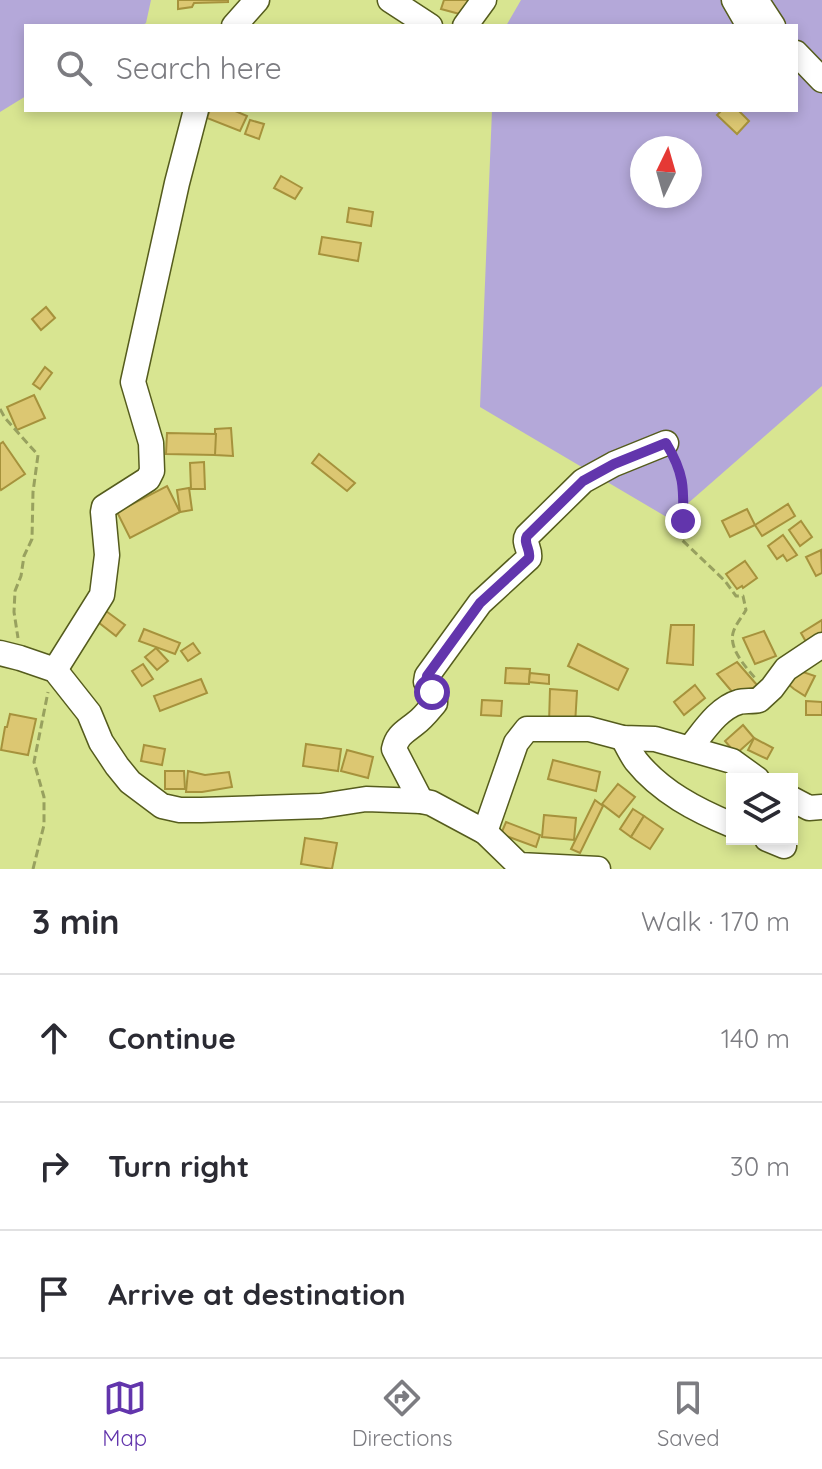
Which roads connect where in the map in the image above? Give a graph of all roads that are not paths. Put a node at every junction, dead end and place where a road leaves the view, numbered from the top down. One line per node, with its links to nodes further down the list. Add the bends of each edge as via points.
1 (257, 0): 6 (street)
2 (390, 0): 7 (street)
3 (484, 0): 8 (street)
4 (734, 0): 9 (street)
5 (756, 0): 10 (street)
6 (236, 24)
7 (427, 24)
8 (466, 24)
9 (748, 24)
10 (772, 24)
11 (798, 55): 13 (street)
12 (798, 78): 14 (street)
13 (822, 80)
14 (822, 100)
15 (195, 112): 19 (street, via 133,382 151,443 152,471 104,507 107,555 102,595)
16 (666, 443): 23 (street, via 579,484 527,536 529,558 480,603 427,676 435,703 401,733 394,749)
17 (822, 645): 21 (street, via 786,669 759,700 725,709)
18 (10, 656): 19 (street)
19 (55, 670): 23 (street, via 89,713 117,766 162,806 201,810 366,799)
20 (623, 738): 21 (street); 26 (street, via 636,761 662,785 688,805); 27 (street, via 589,729 527,729 516,743)
21 (690, 748): 22 (street, via 732,761)
22 (749, 773)
23 (421, 801): 27 (street)
24 (798, 802): 25 (street)
25 (822, 807)
26 (726, 822)
27 (485, 832): 28 (street)
28 (519, 867): 29 (street)
29 (598, 869)

